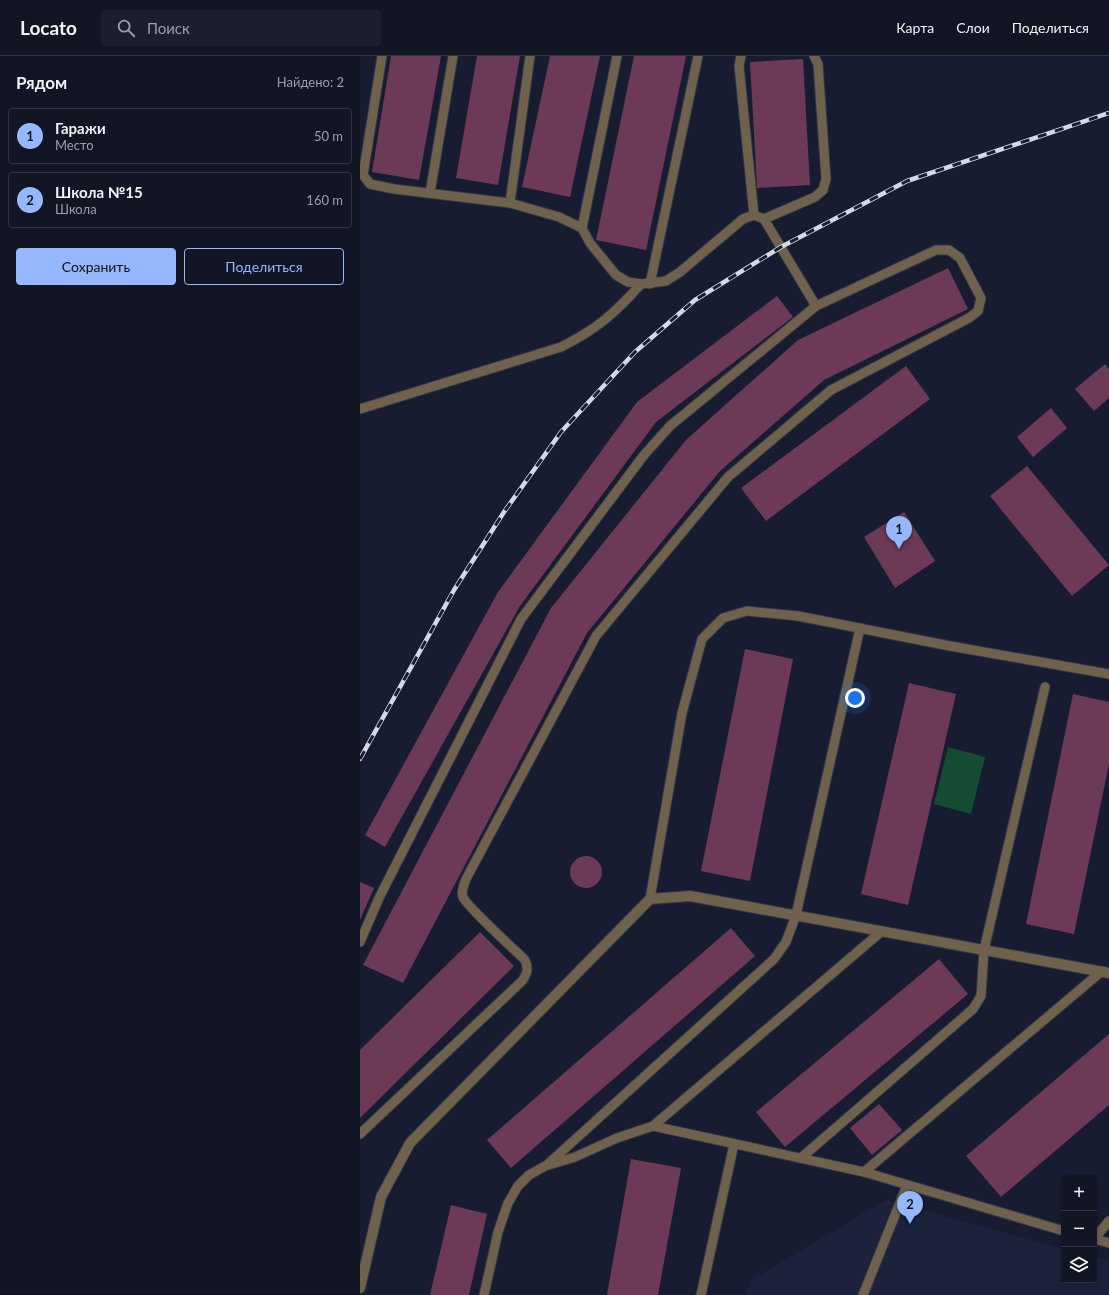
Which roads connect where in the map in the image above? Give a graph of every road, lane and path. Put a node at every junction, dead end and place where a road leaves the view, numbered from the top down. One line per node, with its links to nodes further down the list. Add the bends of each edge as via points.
1 (382, 56): 8 (lane, via 363,176 370,184 394,190)
2 (453, 56): 8 (lane)
3 (530, 56): 9 (lane)
4 (617, 56): 12 (lane)
5 (698, 56): 13 (lane)
6 (741, 56): 10 (lane)
7 (814, 56): 11 (lane, via 818,64 826,180 823,190 815,197)
8 (430, 193): 9 (lane)
9 (510, 203): 12 (lane, via 559,217)
10 (754, 215): 11 (lane); 13 (lane, via 742,219 666,281)
11 (764, 219): 14 (lane)
12 (582, 228): 13 (lane, via 590,243 616,275 628,282)
13 (646, 284): 15 (lane, via 608,319 582,337 561,347)
14 (816, 306): 22 (lane, via 670,426 644,455 521,619 379,898); 26 (lane, via 936,250 949,250 960,258 980,298 978,311 970,318 831,390 728,477 596,636 462,889 463,898 525,960 528,966 527,974)
15 (360, 409)
16 (860, 628): 17 (lane); 19 (lane, via 798,616 747,611 723,618 702,639 682,712); 20 (lane)
17 (1109, 674)
18 (1045, 687): 23 (lane)
19 (650, 899): 20 (street, via 690,896); 37 (street, via 410,1143 381,1197)
20 (796, 915): 21 (street); 29 (lane, via 786,942 774,959)
21 (882, 931): 23 (street); 25 (lane)
22 (360, 942)
23 (984, 950): 24 (street); 28 (lane, via 981,996 973,1009)
24 (1105, 972): 30 (lane)
25 (653, 1126): 27 (lane); 29 (lane)
26 (360, 1134)
27 (734, 1144): 28 (lane); 39 (lane)
28 (801, 1158): 30 (lane)
29 (545, 1166): 38 (lane, via 529,1175 518,1186 508,1203 498,1232)
30 (864, 1172): 31 (lane)
31 (907, 1185): 33 (lane); 40 (lane)
32 (1109, 1221): 34 (lane)
33 (1061, 1229)
34 (1097, 1235)
35 (1097, 1240): 36 (lane)
36 (1109, 1243)
37 (360, 1288)
38 (484, 1295)
39 (701, 1295)
40 (863, 1295)

